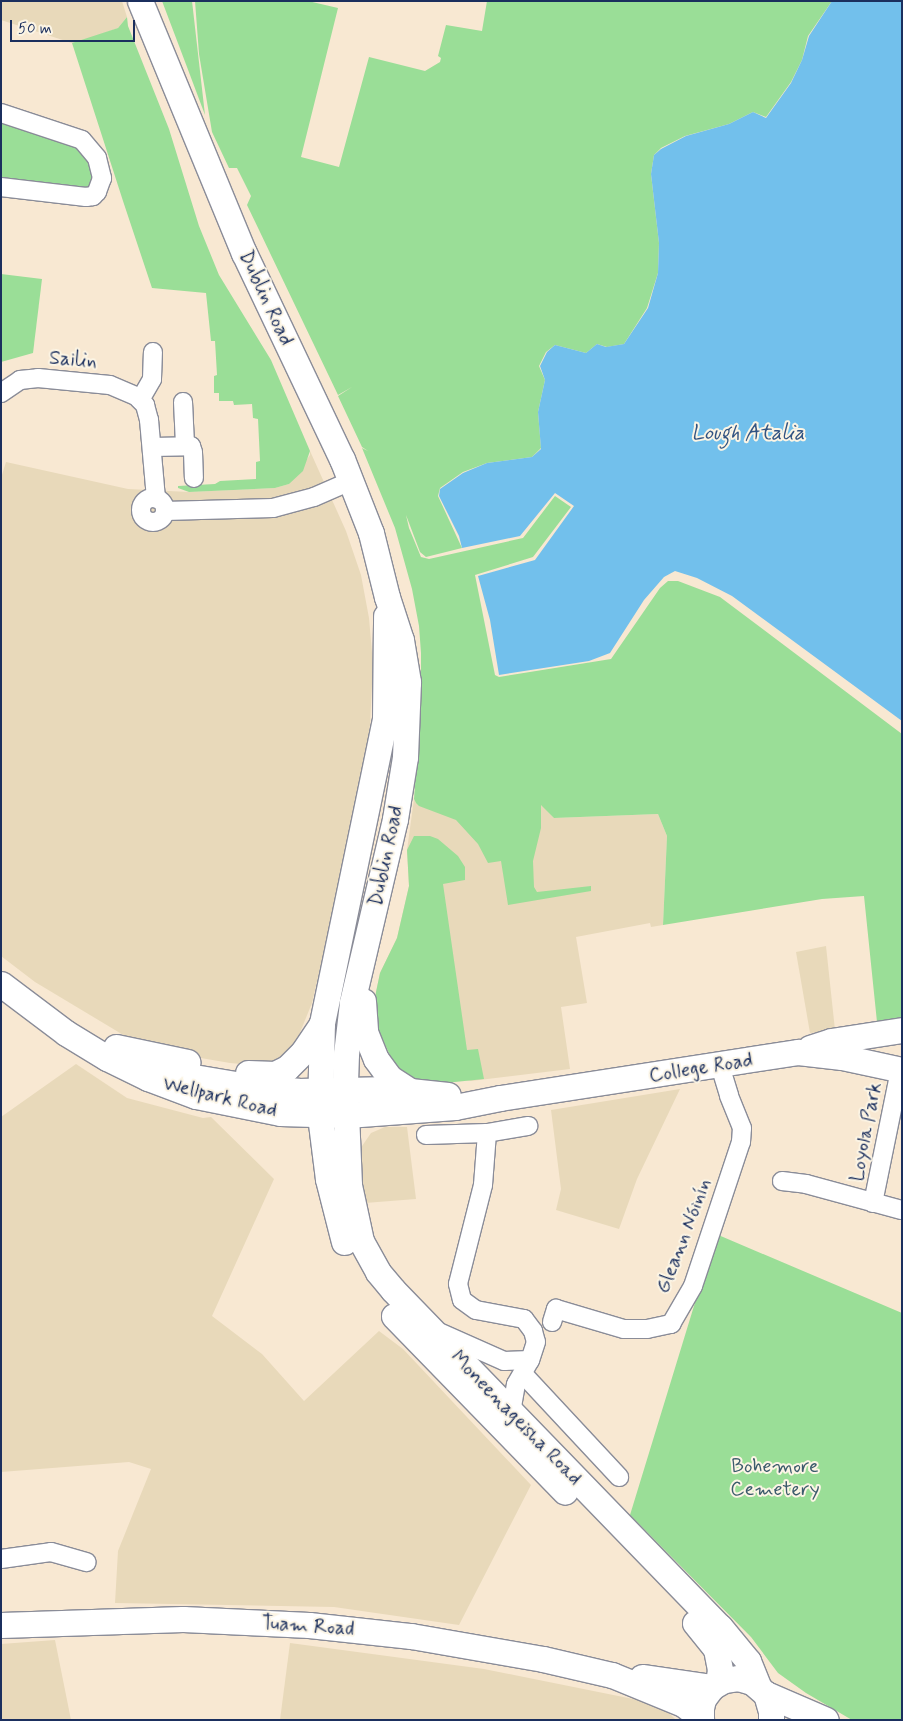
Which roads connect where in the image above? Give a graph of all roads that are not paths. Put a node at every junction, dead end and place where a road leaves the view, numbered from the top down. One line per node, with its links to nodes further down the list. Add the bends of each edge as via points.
1 (140, 1): 11 (main road, Dublin Road, via 244,253)
2 (1, 113): 3 (street, via 82,140 97,158 102,178 98,192 86,197)
3 (1, 188)
4 (153, 352): 6 (street, via 152,379)
5 (1, 393): 6 (street, Sailin, via 27,378 51,378 120,387)
6 (140, 400): 9 (street, via 147,411)
7 (183, 402): 8 (street)
8 (185, 445): 9 (street); 10 (street, via 191,446 194,452)
9 (152, 447): 11 (street, via 160,504 279,507)
10 (194, 478)
11 (351, 481): 12 (main road, Dublin Road, via 371,533)
12 (387, 597): 13 (main road, Dublin Road, via 402,640 408,682 405,757 395,820); 16 (main road, Dublin Road, via 385,719)
13 (360, 966): 22 (main road, Dublin Road, via 351,1012); 24 (main road, via 365,1032 369,1043 390,1078)
14 (1, 969): 18 (main road, Wellpark Road)
15 (1, 984): 27 (main road, Wellpark Road, via 66,1033 148,1078 220,1102 280,1113)
16 (322, 1024): 18 (main road, via 292,1064 275,1074 209,1068); 23 (main road, Dublin Road)
17 (902, 1030): 19 (main road, via 831,1041)
18 (116, 1047): 23 (main road, Wellpark Road, via 194,1077 259,1088)
19 (798, 1052): 20 (main road, College Road); 21 (main road, College Road)
20 (720, 1065): 25 (main road, College Road); 34 (street, Gleann Nóinín, via 742,1128 741,1142 693,1286 672,1324 624,1329 556,1309)
21 (901, 1069): 32 (street, Loyola Park)
22 (345, 1088): 23 (main road, Wellpark Road); 24 (main road, College Road); 26 (main road, Dublin Road)
23 (319, 1090): 27 (main road, Dublin Road)
24 (414, 1093): 25 (main road, College Road)
25 (500, 1098): 26 (main road, College Road, via 454,1107)
26 (346, 1115): 27 (main road, Wellpark Road); 35 (main road, Moneenageisha Road, via 349,1185 361,1241 378,1272)
27 (320, 1116): 43 (main road, Moneenageisha Road, via 334,1205 344,1242 360,1273 421,1345 706,1634 716,1649 720,1670)
28 (528, 1126): 29 (street)
29 (487, 1133): 30 (street); 36 (street, via 483,1185 458,1284 462,1300 476,1310 524,1319 536,1342)
30 (426, 1135)
31 (782, 1181): 32 (street, Loyola Park, via 806,1184)
32 (873, 1203): 33 (street, Loyola Park)
33 (902, 1210)
34 (552, 1322)
35 (427, 1327): 36 (street, via 504,1361); 37 (main road, Moneenageisha Road)
36 (526, 1367): 37 (street, via 514,1392); 38 (street)
37 (511, 1412): 44 (main road, Moneenageisha Road, via 720,1628 748,1661)
38 (619, 1477)
39 (1, 1559): 40 (street, via 51,1552)
40 (87, 1562)
41 (1, 1625): 42 (main road, Tuam Road, via 166,1618 308,1625 466,1645)
42 (612, 1676): 43 (main road, Tuam Road); 45 (main road, Tuam Road, via 683,1704)
43 (715, 1685): 44 (main road, Tuam Road, via 738,1678); 45 (main road, via 703,1699)
44 (762, 1690): 46 (main road, Moneenageisha Road, via 772,1711); 47 (main road, Tuam Road)
45 (701, 1719)
46 (771, 1720)
47 (826, 1720)

